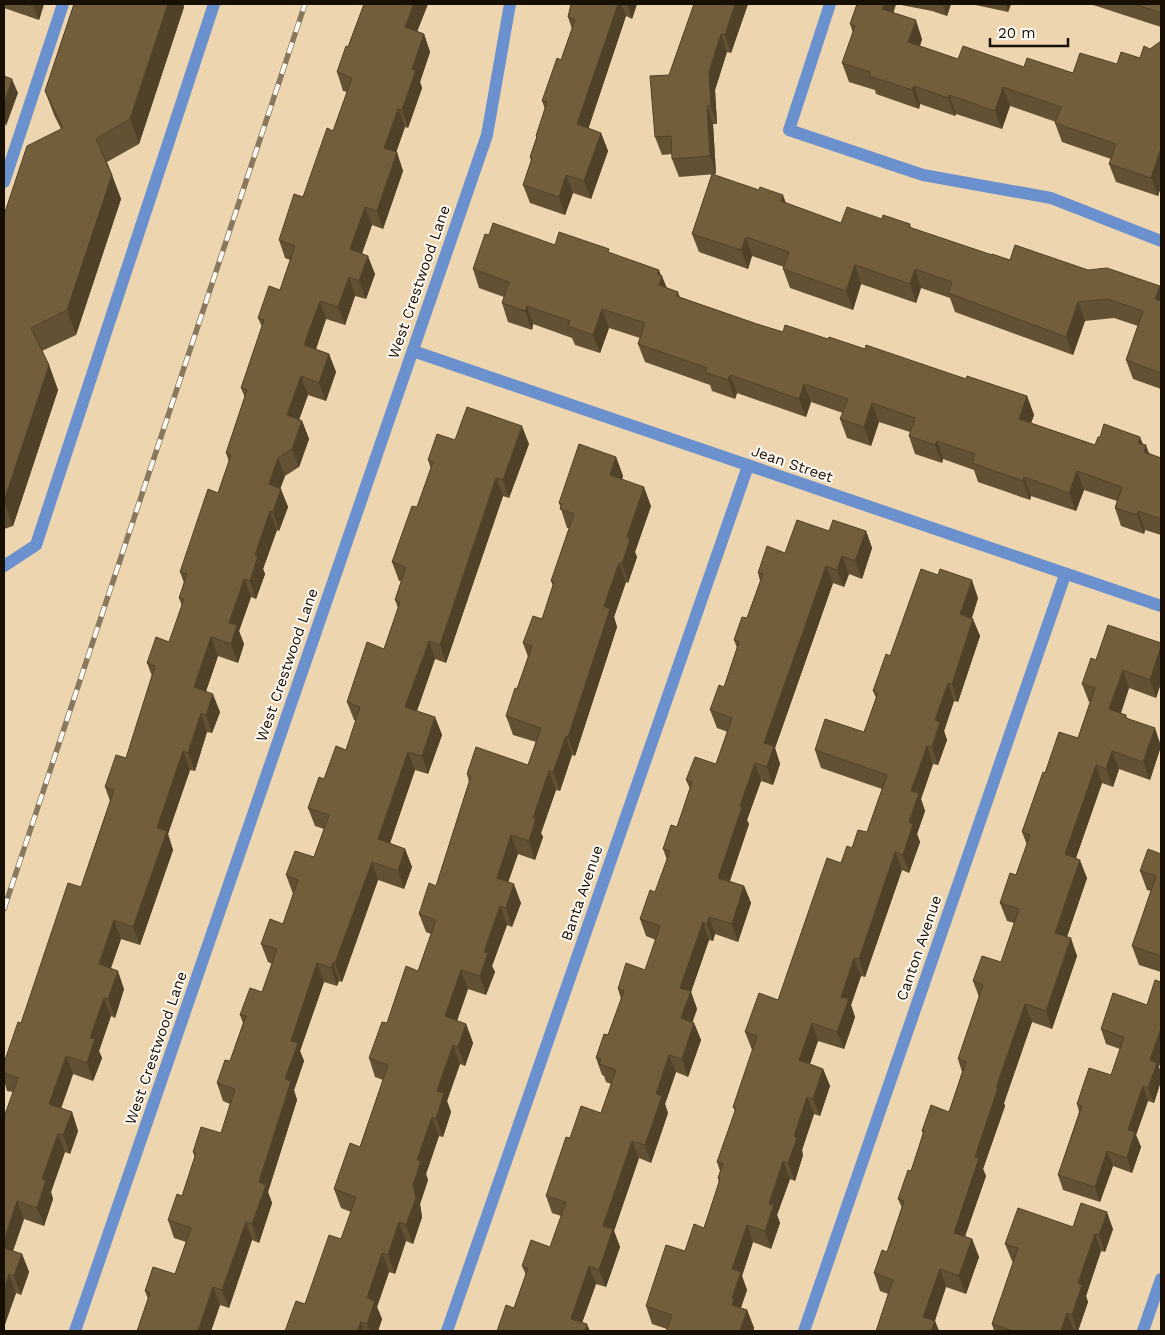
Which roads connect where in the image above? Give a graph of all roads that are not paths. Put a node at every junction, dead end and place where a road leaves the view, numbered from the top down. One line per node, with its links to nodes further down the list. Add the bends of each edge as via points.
1 (63, 4): 5 (street)
2 (214, 4): 9 (street, via 36,544)
3 (510, 4): 7 (street, West Crestwood Lane, via 487,135)
4 (830, 4): 6 (street, via 789,130 923,175 1051,198)
5 (4, 182)
6 (1161, 241)
7 (413, 351): 8 (street, Jean Street); 13 (street, West Crestwood Lane)
8 (748, 466): 10 (street, Jean Street); 14 (street, Banta Avenue)
9 (4, 566)
10 (1065, 575): 11 (street, Jean Street); 15 (street, Canton Avenue)
11 (1161, 606)
12 (1161, 1279): 16 (street)
13 (75, 1331)
14 (447, 1331)
15 (804, 1331)
16 (1144, 1331)

